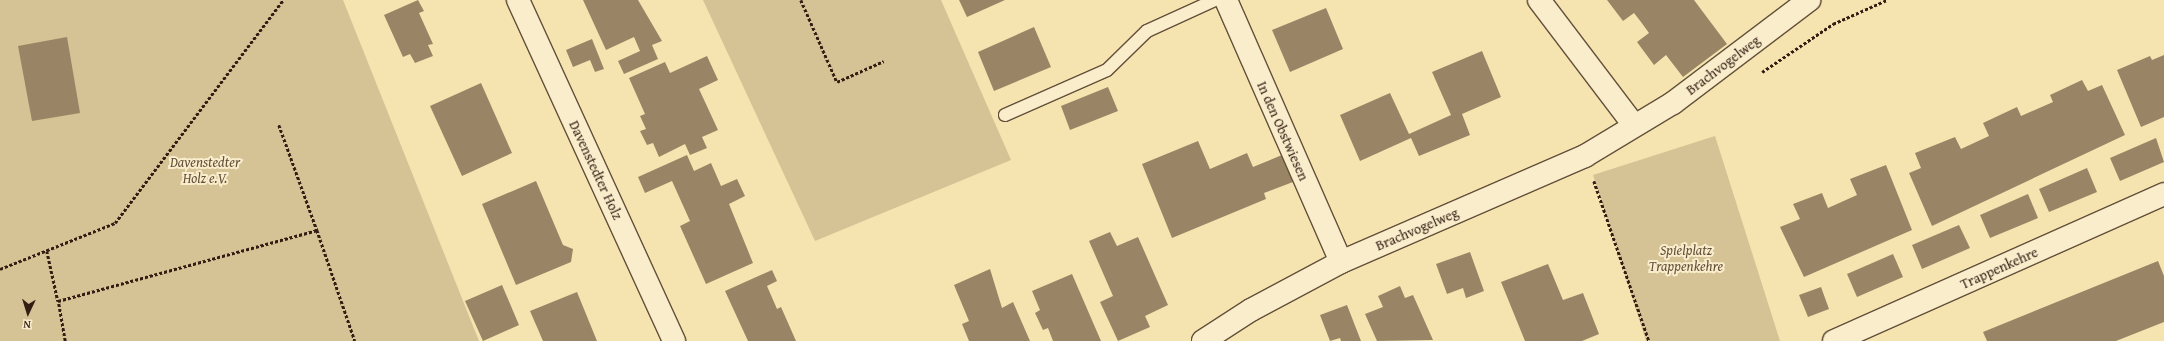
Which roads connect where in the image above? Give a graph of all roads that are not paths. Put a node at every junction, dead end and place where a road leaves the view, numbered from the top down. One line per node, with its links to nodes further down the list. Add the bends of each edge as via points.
1 (518, 0): 10 (street, Davenstedter Holz)
2 (1215, 0): 6 (lane, via 1147,31 1107,70)
3 (1226, 0): 9 (street, In den Obstwiesen)
4 (1540, 0): 7 (street)
5 (1809, 0): 7 (street, Brachvogelweg, via 1673,103)
6 (1005, 115)
7 (1634, 125): 9 (street, Brachvogelweg, via 1585,156)
8 (2164, 194): 12 (street, Trappenkehre)
9 (1341, 262): 11 (street, Brachvogelweg, via 1251,310)
10 (674, 341)
11 (1203, 341)
12 (1834, 341)

